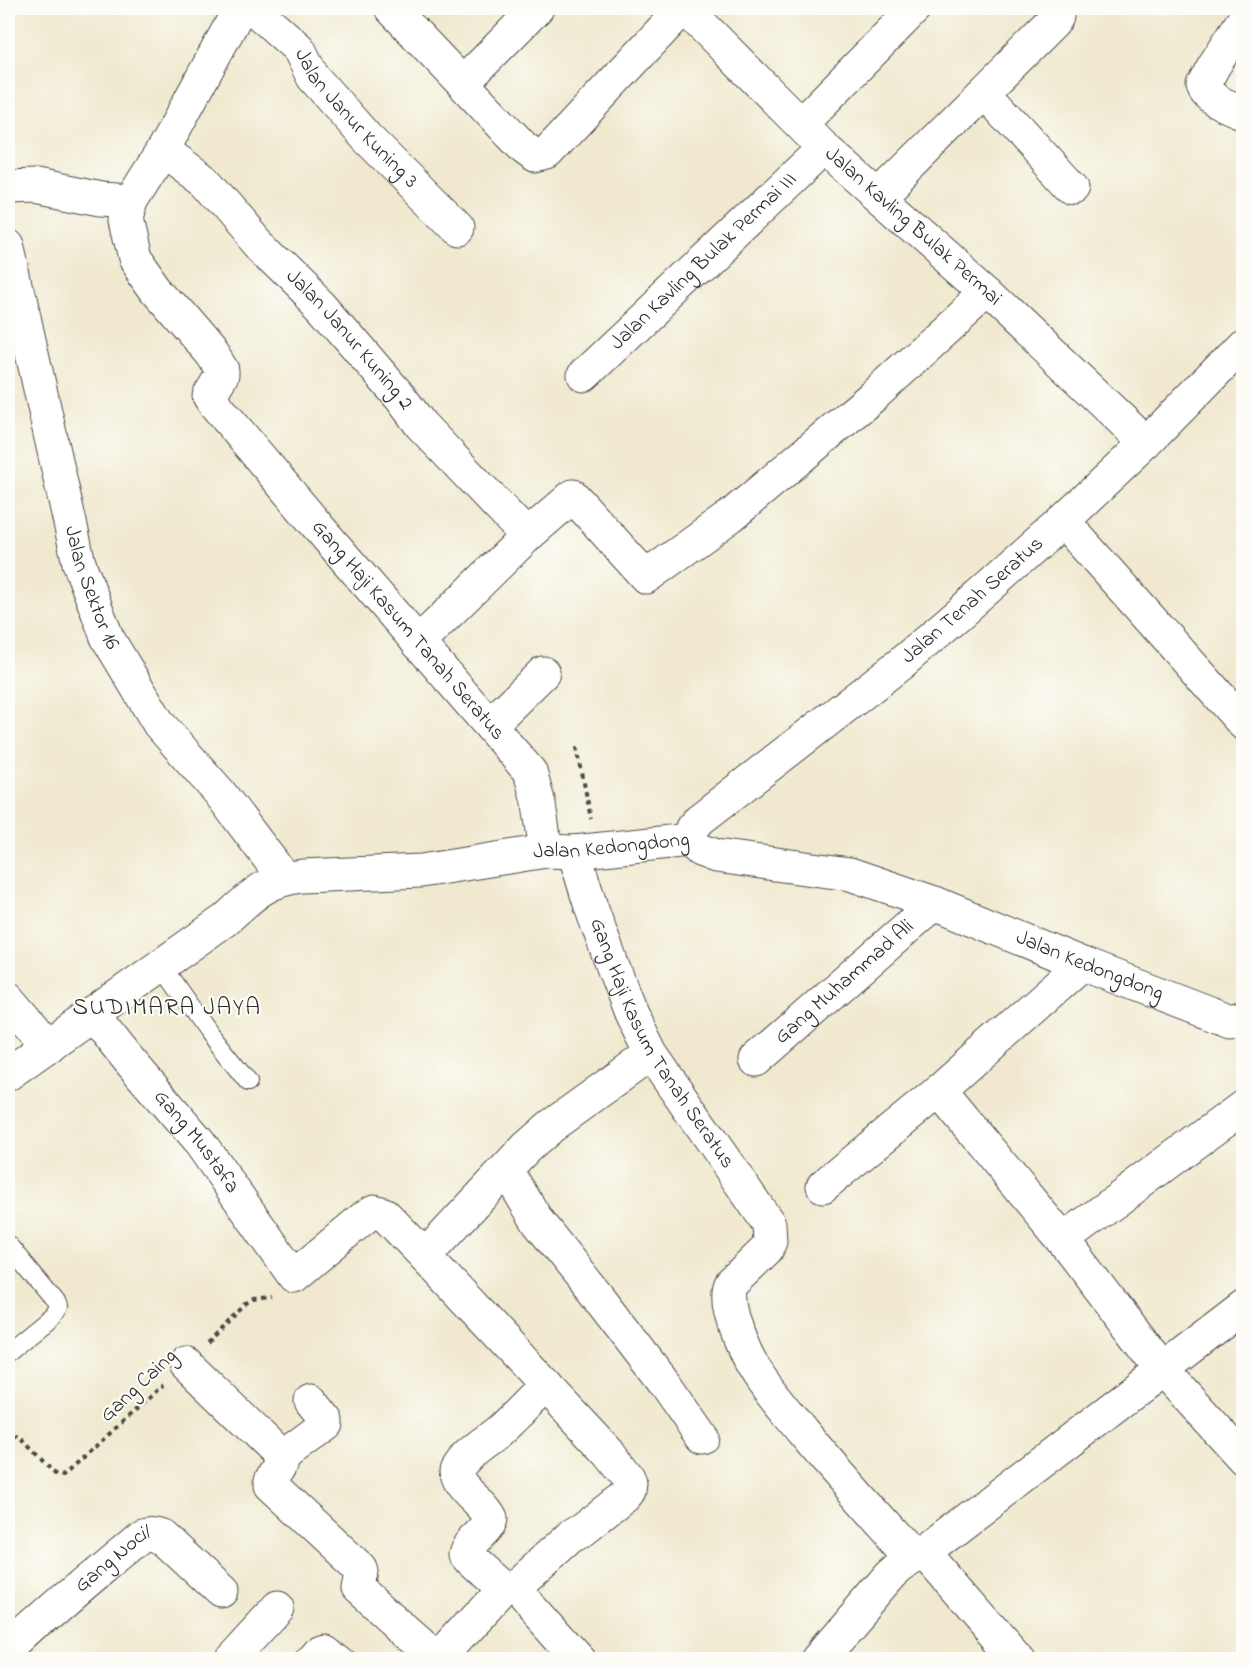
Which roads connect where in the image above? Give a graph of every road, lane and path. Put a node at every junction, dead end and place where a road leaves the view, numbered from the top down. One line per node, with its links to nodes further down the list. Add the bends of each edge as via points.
1 (240, 8): 14 (street)
2 (253, 8): 19 (street, Jalan Janur Kuning 3, via 299,49 313,76 367,138)
3 (390, 8): 9 (street)
4 (537, 8): 9 (street)
5 (684, 8): 9 (street, via 547,153 535,156 524,148); 12 (street, Jalan Kavling Bulak Permai)
6 (915, 8): 12 (street)
7 (1056, 8): 10 (street, via 1053,22)
8 (1244, 19): 11 (street, via 1203,86 1209,96)
9 (464, 83)
10 (984, 92): 16 (street); 17 (street)
11 (1244, 113)
12 (801, 124): 13 (street, Jalan Kavling Bulak Permai)
13 (824, 148): 17 (street, Jalan Kavling Bulak Permai); 24 (street, Jalan Kavling Bulak Permai III)
14 (163, 150): 18 (street); 27 (street, Jalan Janur Kuning 2, via 206,182 258,243 322,306 421,425)
15 (8, 187): 18 (street, via 36,186 101,200)
16 (1072, 188)
17 (879, 196): 21 (street, Jalan Kavling Bulak Permai)
18 (130, 201): 28 (street, Gang Haji Kasum Tanah Seratus, via 126,220 135,259 222,370 209,396)
19 (457, 228)
20 (8, 246): 23 (street, Jalan Sektor 16)
21 (987, 292): 25 (street, Jalan Kavling Bulak Permai); 27 (street, via 872,397 732,515 646,577 573,496)
22 (1244, 343): 25 (street, Jalan Tenah Seratus)
23 (19, 345): 35 (street, Jalan Sektor 16, via 79,563 107,638 159,724 219,792)
24 (584, 375)
25 (1146, 443): 26 (street, Jalan Tenah Seratus)
26 (1063, 521): 30 (street); 33 (street, Jalan Tenah Seratus, via 899,665 700,819)
27 (527, 536): 28 (street)
28 (418, 643): 31 (street, Gang Haji Kasum Tanah Seratus)
29 (543, 673): 31 (street)
30 (1244, 724)
31 (490, 725): 34 (street, Gang Haji Kasum Tanah Seratus, via 530,772 538,804)
32 (577, 747): 34 (path)
33 (689, 840): 34 (street, Jalan Kedongdong); 36 (street, Jalan Kedongdong, via 716,856 850,874)
34 (572, 851): 35 (street, Jalan Kedongdong, via 421,871); 43 (street, Gang Haji Kasum Tanah Seratus, via 613,968)
35 (284, 878): 38 (street, Jalan Kedongdong, via 258,891 225,920)
36 (935, 903): 37 (street, Jalan Kedongdong); 44 (street, Gang Muhammad Ali)
37 (1082, 963): 41 (street, Jalan Kedongdong, via 1230,1022); 47 (street)
38 (161, 965): 40 (street, Jalan Kedongdong); 46 (lane)
39 (8, 998): 42 (street)
40 (92, 1014): 42 (street, Jalan Kedongdong); 54 (street, Gang Mustafa, via 200,1143)
41 (1244, 1017)
42 (49, 1046): 45 (street, Jalan Kedongdong)
43 (651, 1054): 49 (street, via 551,1126); 65 (street, Gang Haji Kasum Tanah Seratus, via 769,1224 767,1249 728,1289 730,1311 749,1359 766,1387 837,1472)
44 (756, 1060)
45 (8, 1074)
46 (248, 1082)
47 (939, 1091): 50 (street); 51 (street)
48 (1244, 1106): 51 (street)
49 (507, 1171): 53 (street); 61 (street, via 538,1222)
50 (823, 1186)
51 (1063, 1240): 58 (street)
52 (8, 1245): 56 (lane, via 58,1308)
53 (425, 1256): 54 (street, via 384,1214 374,1211); 59 (street)
54 (294, 1276): 57 (path, Gang Caing, via 273,1297 247,1304)
55 (1244, 1307): 58 (street)
56 (8, 1352)
57 (186, 1364): 62 (path, Gang Caing, via 63,1476 55,1474 20,1437); 63 (street)
58 (1162, 1369): 64 (street); 65 (street)
59 (546, 1385): 66 (street, via 456,1471 458,1480 491,1520 466,1554); 66 (street, via 624,1470 630,1487 625,1496)
60 (311, 1401): 63 (street, via 327,1424)
61 (702, 1437)
62 (8, 1444)
63 (282, 1458): 73 (street, via 271,1485 359,1566 361,1592)
64 (1244, 1459)
65 (919, 1555): 75 (street, via 891,1575); 76 (street)
66 (510, 1589): 73 (street); 74 (street)
67 (221, 1592): 69 (street, Gang Nocil, via 161,1536 142,1534)
68 (277, 1608): 70 (street)
69 (8, 1652)
70 (229, 1659)
71 (312, 1659): 72 (street, via 324,1650)
72 (338, 1659)
73 (438, 1659)
74 (578, 1659)
75 (818, 1659)
76 (1018, 1659)

